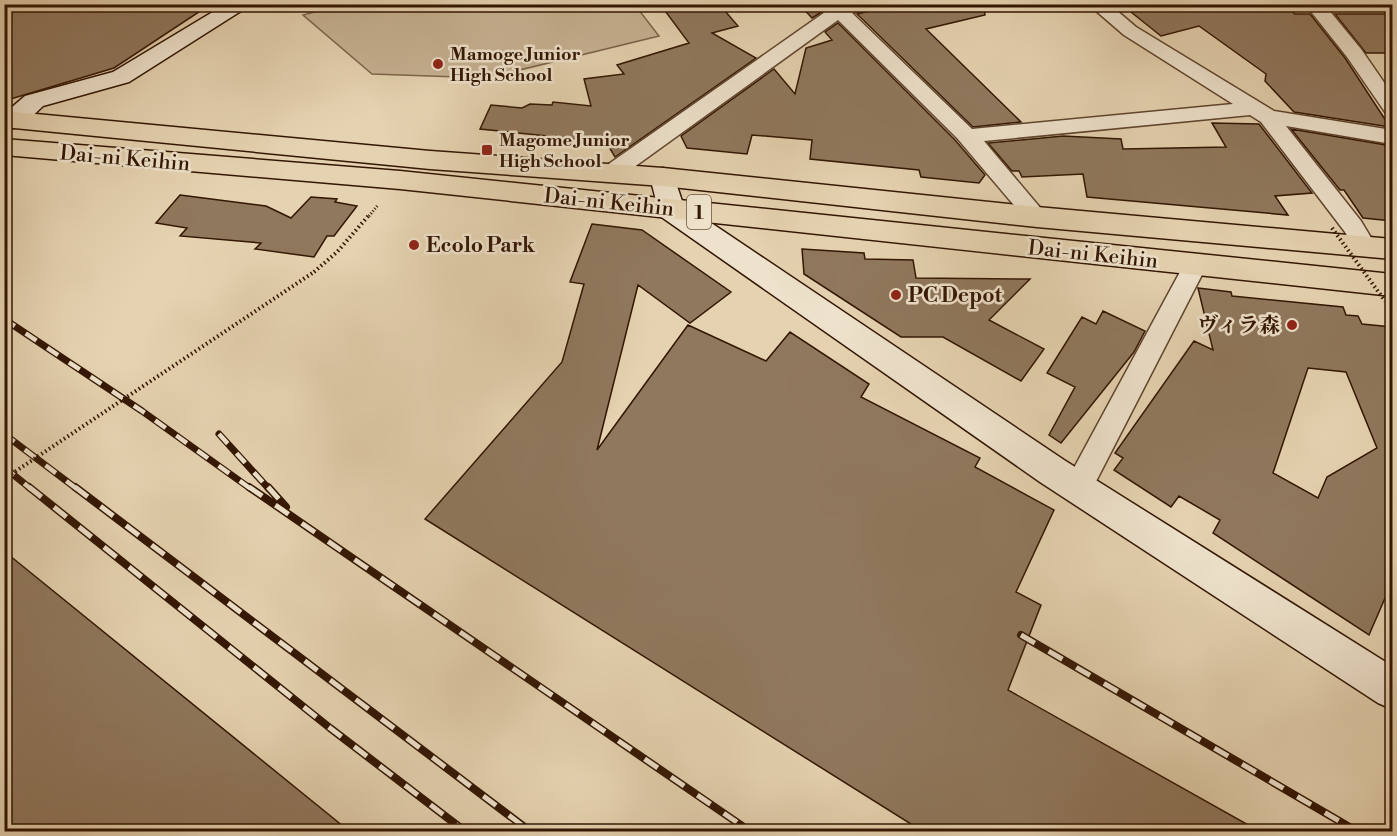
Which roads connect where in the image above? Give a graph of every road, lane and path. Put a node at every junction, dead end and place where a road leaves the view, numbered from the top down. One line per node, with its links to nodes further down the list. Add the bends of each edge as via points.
1 (242, 4): 8 (street, via 121,77 34,101)
2 (867, 4): 5 (street)
3 (1097, 4): 7 (street, via 1130,32)
4 (1314, 4): 6 (street)
5 (836, 8): 9 (street); 12 (street)
6 (1392, 108)
7 (1261, 113): 9 (street); 10 (street); 18 (street)
8 (9, 120): 12 (highway, Dai-ni Keihin / 1)
9 (967, 136): 16 (street)
10 (1392, 137)
11 (4, 147): 14 (highway, Dai-ni Keihin / 1, via 400,180)
12 (611, 173): 13 (highway, Dai-ni Keihin / 1)
13 (663, 177): 14 (street); 16 (highway, Dai-ni Keihin / 1)
14 (670, 209): 20 (highway, Dai-ni Keihin / 1); 23 (street)
15 (374, 210): 22 (path, bridge, via 314,272)
16 (1037, 217): 18 (highway, Dai-ni Keihin / 1)
17 (1332, 228): 21 (path, bridge)
18 (1364, 246): 19 (highway, Dai-ni Keihin / 1)
19 (1392, 249)
20 (1194, 265): 21 (highway, Dai-ni Keihin / 1); 23 (street)
21 (1389, 293)
22 (4, 479)
23 (1078, 488): 24 (street)
24 (1392, 689)

